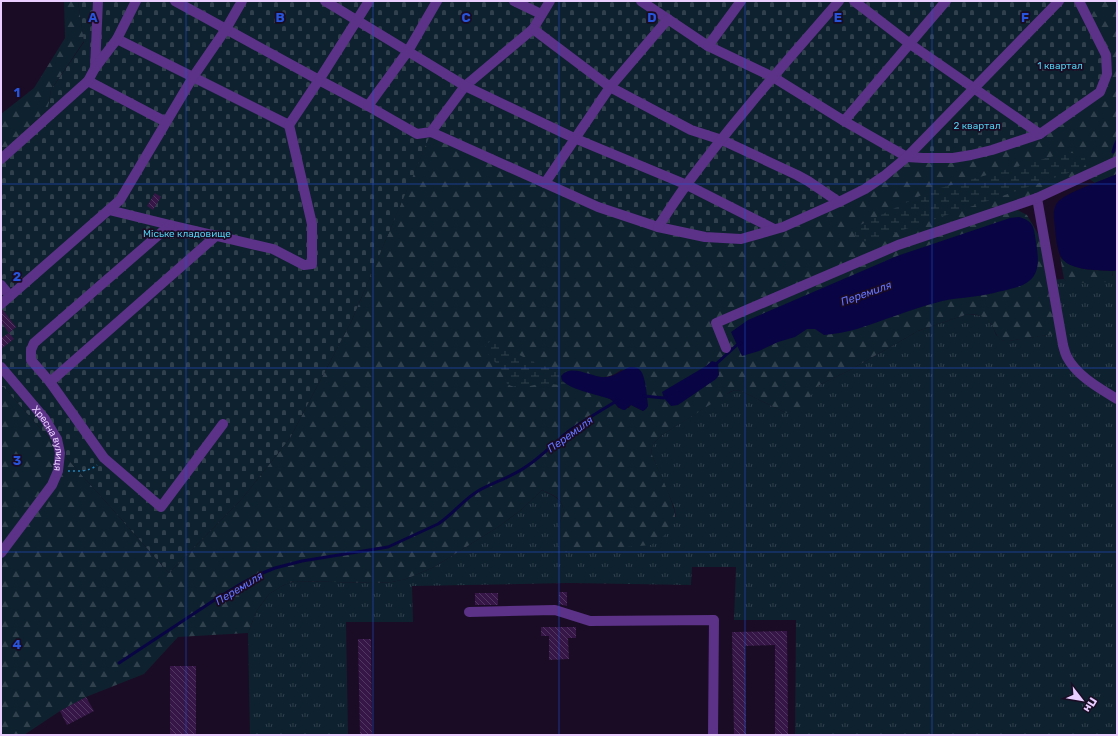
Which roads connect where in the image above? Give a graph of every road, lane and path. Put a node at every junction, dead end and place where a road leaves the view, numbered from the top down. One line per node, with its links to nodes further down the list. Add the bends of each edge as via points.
1 (98, 1): 26 (lane)
2 (136, 1): 22 (lane)
3 (175, 1): 21 (lane)
4 (242, 1): 21 (lane)
5 (325, 1): 19 (lane)
6 (369, 1): 19 (lane)
7 (437, 1): 25 (lane)
8 (514, 1): 17 (lane)
9 (550, 1): 17 (lane)
10 (642, 1): 18 (lane)
11 (741, 1): 24 (lane)
12 (839, 1): 28 (lane)
13 (854, 1): 23 (lane)
14 (946, 1): 23 (lane)
15 (1059, 1): 33 (lane)
16 (1079, 1): 39 (lane, via 1106,55 1107,74 1100,92)
17 (541, 14): 20 (lane)
18 (668, 19): 24 (lane); 32 (lane)
19 (357, 20): 25 (lane); 29 (lane)
20 (533, 28): 31 (lane); 32 (lane)
21 (226, 29): 27 (lane); 29 (lane)
22 (117, 39): 26 (lane); 27 (lane)
23 (910, 44): 33 (lane); 35 (lane)
24 (708, 46): 28 (lane)
25 (408, 51): 31 (lane); 34 (lane)
26 (95, 68): 30 (lane)
27 (193, 77): 36 (lane); 37 (lane)
28 (773, 77): 35 (lane); 41 (lane)
29 (319, 80): 34 (lane); 37 (lane)
30 (88, 81): 36 (lane); 43 (lane)
31 (465, 86): 38 (lane); 40 (lane)
32 (610, 86): 40 (lane); 41 (lane, via 691,130)
33 (974, 88): 39 (lane); 42 (lane)
34 (368, 106): 38 (lane, via 417,134)
35 (844, 121): 42 (lane)
36 (166, 122): 49 (lane, via 120,200)
37 (289, 125): 53 (lane, via 312,224 312,264 304,265 273,249)
38 (431, 132): 45 (lane)
39 (1040, 134): 42 (lane, via 992,150 953,158)
40 (574, 138): 45 (lane); 46 (lane)
41 (722, 140): 46 (lane); 48 (lane, via 797,175)
42 (907, 157): 48 (lane, via 865,189)
43 (1, 158)
44 (1117, 161): 47 (lane)
45 (544, 183): 51 (lane, via 598,207)
46 (687, 185): 51 (lane); 52 (lane)
47 (1037, 198): 57 (lane, via 898,245 716,323); 60 (lane, via 1066,356 1083,375)
48 (839, 202): 52 (lane)
49 (109, 210): 50 (lane); 55 (lane)
50 (170, 225): 53 (lane); 59 (lane, via 34,343 31,360)
51 (658, 227): 52 (lane, via 705,237 741,239)
52 (774, 229)
53 (217, 235): 59 (lane)
54 (1, 285): 55 (lane)
55 (10, 296): 56 (lane)
56 (1, 304)
57 (726, 348)
58 (1, 367): 63 (lane, Хресна вулиця, via 45,419 57,439 60,453)
59 (50, 382): 62 (lane)
60 (1117, 398)
61 (223, 424): 62 (lane, via 161,507)
62 (104, 458): 63 (path, via 94,467 84,470)
63 (58, 470): 64 (lane, Хресна вулиця, via 52,485)
64 (1, 553)
65 (469, 612): 66 (lane, via 555,610 590,621 714,620)
66 (713, 735)

